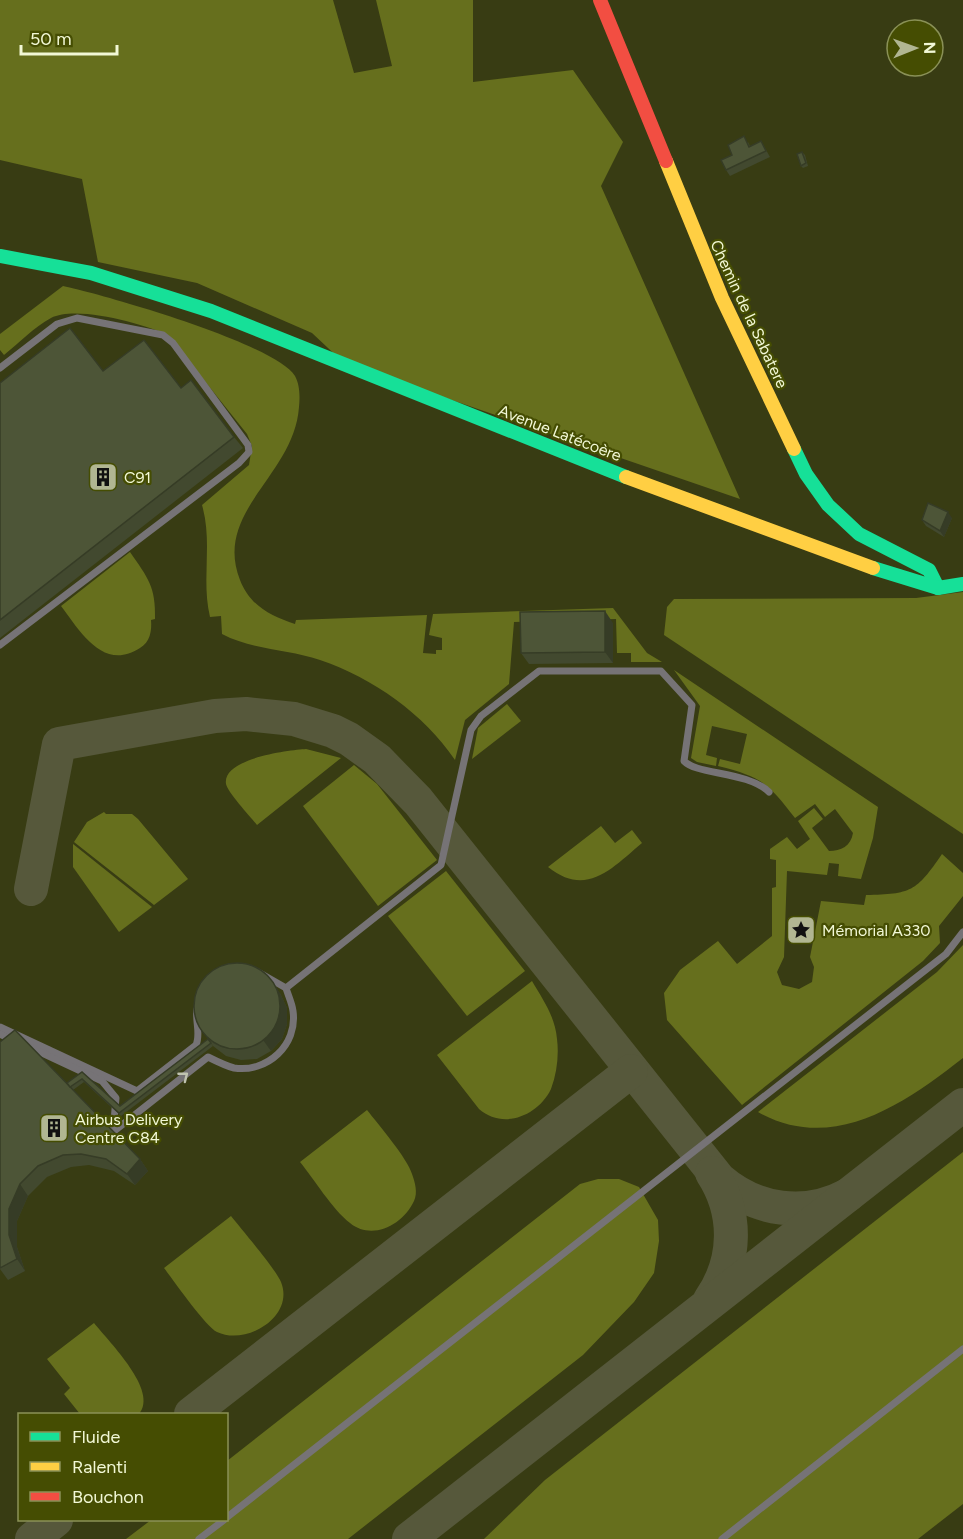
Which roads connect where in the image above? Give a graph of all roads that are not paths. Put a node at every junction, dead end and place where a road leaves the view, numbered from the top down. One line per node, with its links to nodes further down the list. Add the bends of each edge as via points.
1 (600, 0): 5 (street, Chemin de la Sabatere, via 722,298 806,474 828,505 859,534 929,570)
2 (0, 256): 5 (street, Avenue Latécoère, via 91,273 211,311 579,459 875,569)
3 (0, 368): 6 (lane, via 57,324 77,318 163,335 242,435 249,452)
4 (963, 584): 5 (street, Avenue Latécoère)
5 (938, 588)
6 (0, 645)
7 (769, 792): 10 (lane, via 751,781 684,761 693,705 661,671 538,671 481,716 471,730 441,865)
8 (963, 932): 19 (lane, via 946,954)
9 (250, 971): 10 (lane, via 271,977)
10 (286, 988): 17 (lane, one-way to 10, via 208,1057 242,1068 264,1065 275,1058 293,1021)
11 (200, 1000): 14 (lane, via 196,1045 136,1091)
12 (0, 1027): 14 (lane)
13 (0, 1034): 17 (lane, via 102,1081 116,1098 113,1132)
14 (126, 1087): 15 (lane)
15 (130, 1096)
16 (134, 1104): 17 (lane)
17 (138, 1113)
18 (963, 1349): 22 (lane)
19 (228, 1517)
20 (222, 1521): 21 (lane)
21 (199, 1539)
22 (722, 1539)

